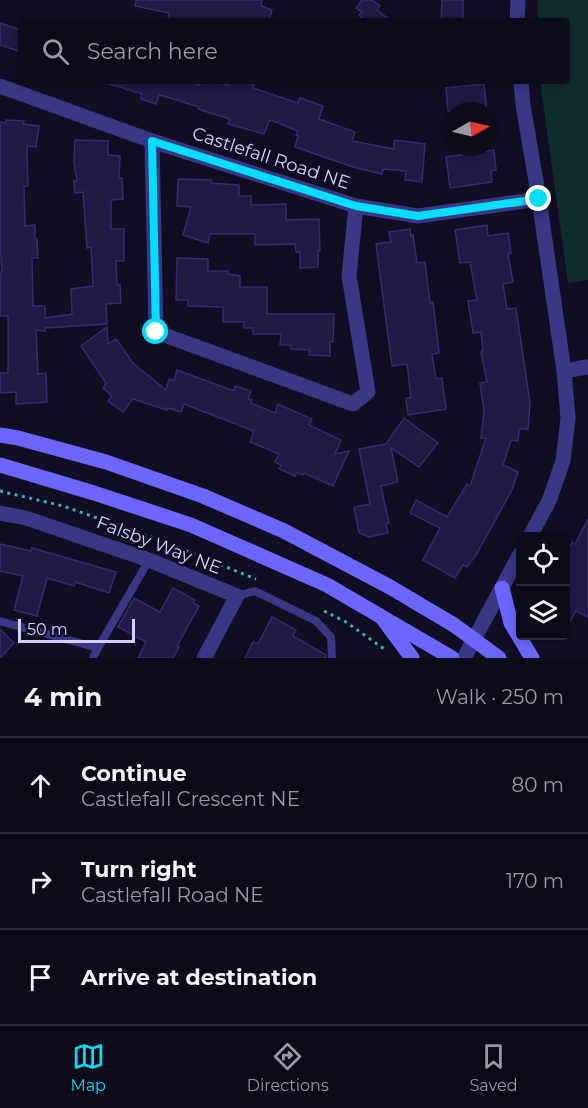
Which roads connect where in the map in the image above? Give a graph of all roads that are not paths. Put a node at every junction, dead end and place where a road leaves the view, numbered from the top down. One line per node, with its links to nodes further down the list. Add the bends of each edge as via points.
1 (518, 0): 2 (street)
2 (517, 18)
3 (521, 84): 6 (street)
4 (0, 86): 5 (street, Castlefall Road NE)
5 (152, 141): 7 (street, Castlefall Road NE); 7 (street, via 156,332 353,404 368,392 349,276)
6 (539, 199): 7 (street, Castlefall Road NE, via 418,216); 9 (street)
7 (356, 206)
8 (588, 367): 9 (street)
9 (564, 371): 13 (street, via 568,418 563,461)
10 (0, 435): 20 (main road, via 106,462 203,496 284,531 390,587)
11 (0, 465): 18 (main road, via 191,525 327,585)
12 (0, 513): 14 (street, Falsby Way NE, via 26,518)
13 (533, 532)
14 (149, 560): 17 (street, Falsby Way NE); 21 (lane)
15 (516, 562): 16 (street)
16 (502, 588): 20 (street); 29 (main road, via 511,623)
17 (237, 596): 23 (street, Falsby Way NE); 24 (lane, via 255,591 316,621 331,637)
18 (381, 616): 25 (main road); 26 (main road)
19 (0, 621): 21 (lane)
20 (473, 640): 27 (street); 28 (main road)
21 (98, 648): 22 (lane)
22 (93, 658)
23 (204, 658)
24 (332, 658)
25 (412, 658)
26 (452, 658)
27 (464, 658)
28 (499, 658)
29 (532, 658)

